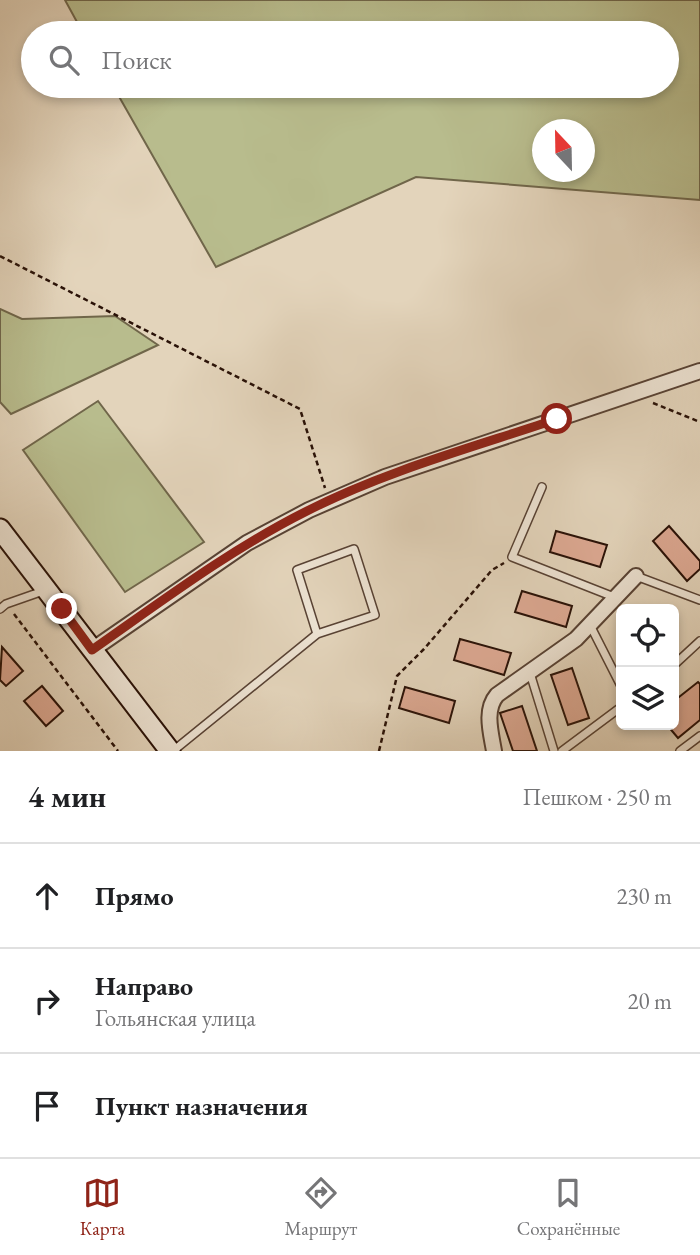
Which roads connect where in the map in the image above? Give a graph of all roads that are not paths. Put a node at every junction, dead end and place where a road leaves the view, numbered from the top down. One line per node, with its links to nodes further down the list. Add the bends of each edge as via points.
1 (700, 371): 13 (street, via 385,477 329,501 247,543)
2 (542, 487): 7 (lane, via 512,557)
3 (0, 529): 5 (main road)
4 (636, 576): 7 (street); 8 (lane)
5 (46, 589): 9 (lane); 13 (main road)
6 (0, 596): 9 (lane)
7 (615, 598): 10 (street)
8 (700, 600)
9 (3, 606)
10 (590, 624): 15 (street); 16 (lane)
11 (317, 634): 11 (lane, via 374,615 354,549 298,570); 19 (lane)
12 (700, 640): 14 (lane)
13 (92, 650): 19 (main road)
14 (679, 660)
15 (530, 673): 20 (street, via 492,702); 21 (lane)
16 (616, 675)
17 (616, 711): 22 (lane)
18 (700, 736): 23 (lane)
19 (171, 751)
20 (494, 751)
21 (554, 751)
22 (562, 751)
23 (680, 751)

